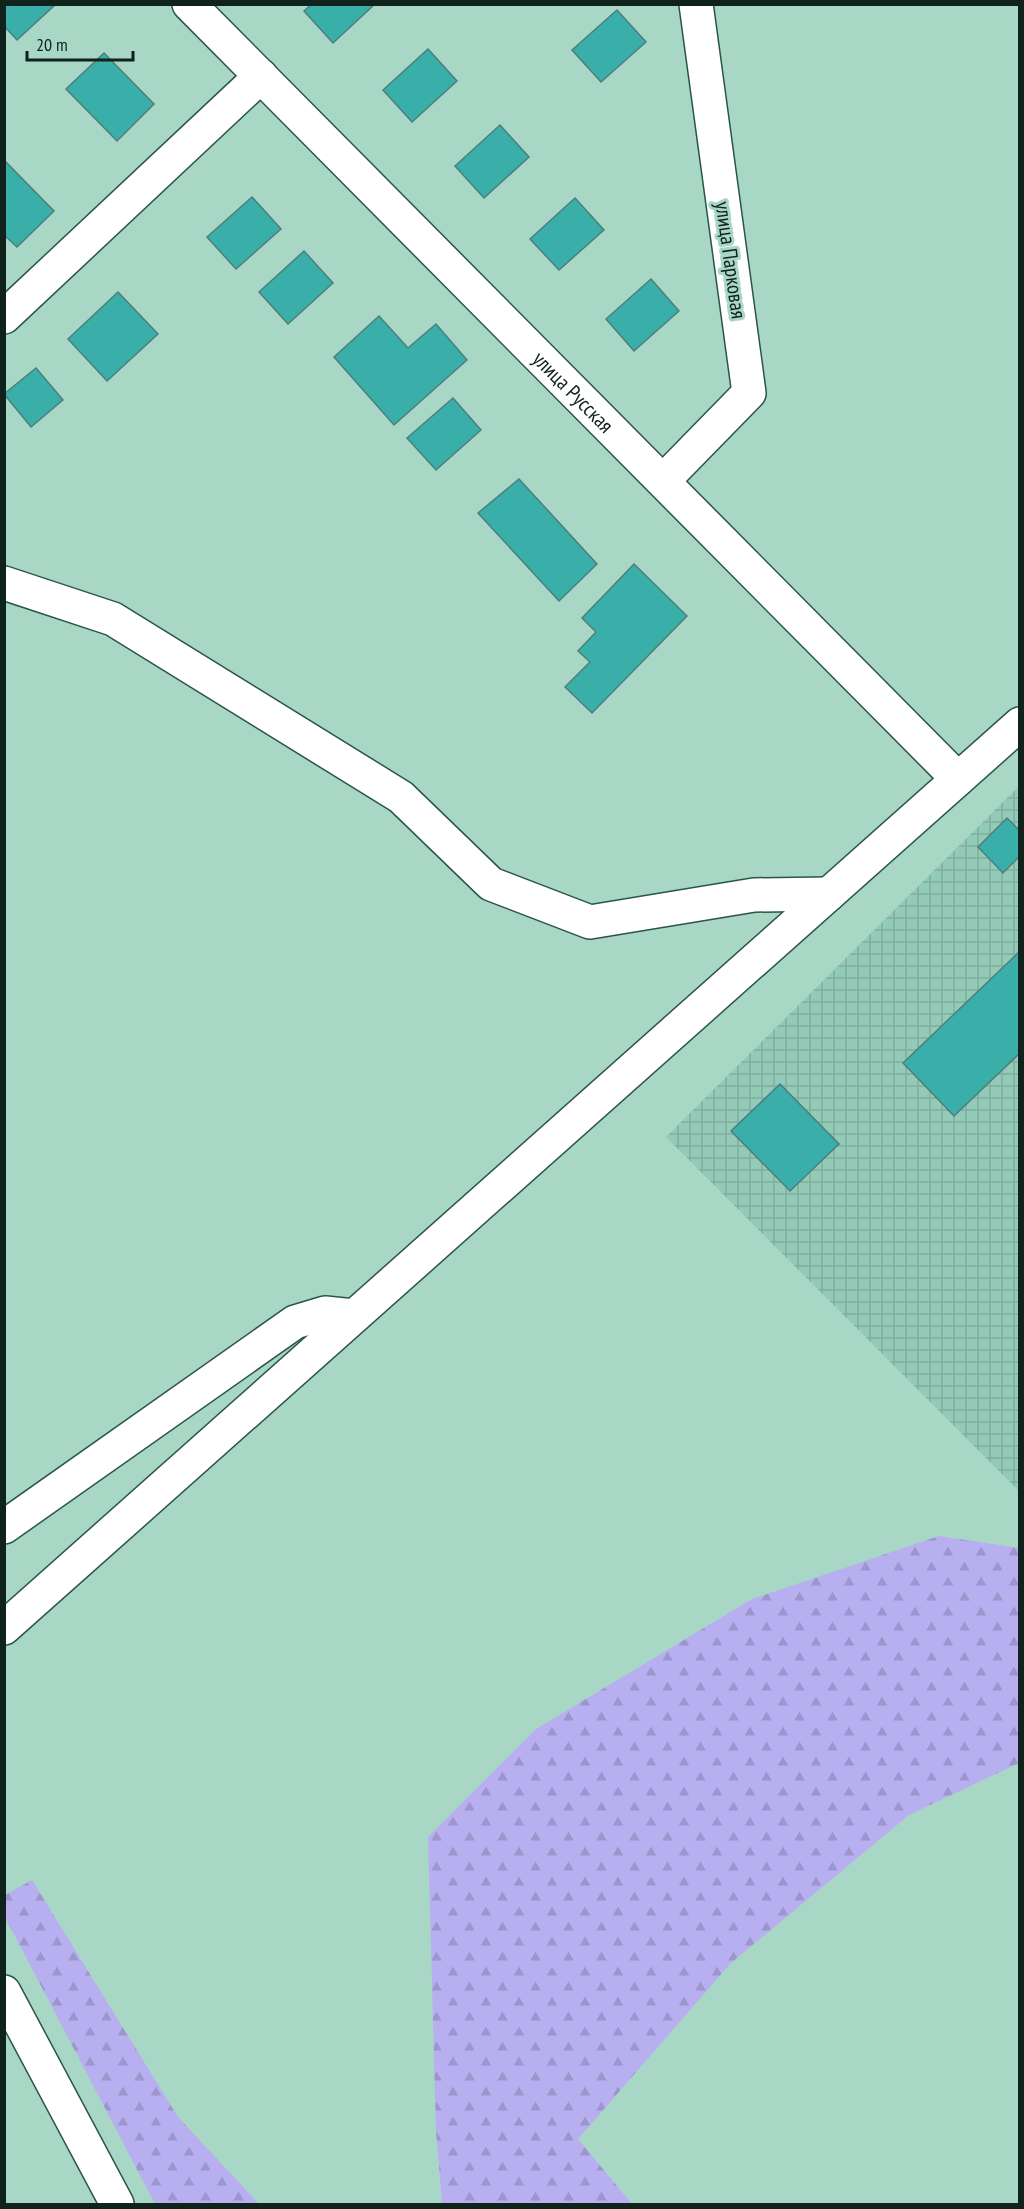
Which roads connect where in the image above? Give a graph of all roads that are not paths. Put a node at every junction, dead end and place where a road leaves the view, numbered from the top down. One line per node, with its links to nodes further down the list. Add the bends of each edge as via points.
1 (189, 4): 3 (street, улица Русская)
2 (696, 4): 5 (street, улица Парковая, via 748,393)
3 (261, 76): 4 (street); 5 (street, улица Русская)
4 (4, 317)
5 (663, 481): 8 (street, улица Русская)
6 (4, 583): 9 (street, via 112,619 401,796 490,884 590,922 754,895)
7 (1020, 724): 8 (street)
8 (958, 779): 9 (street)
9 (829, 894): 10 (street)
10 (354, 1316): 11 (street, via 325,1313 296,1322); 12 (street)
11 (4, 1527)
12 (4, 1628)
13 (4, 1992): 14 (street)
14 (117, 2205)

